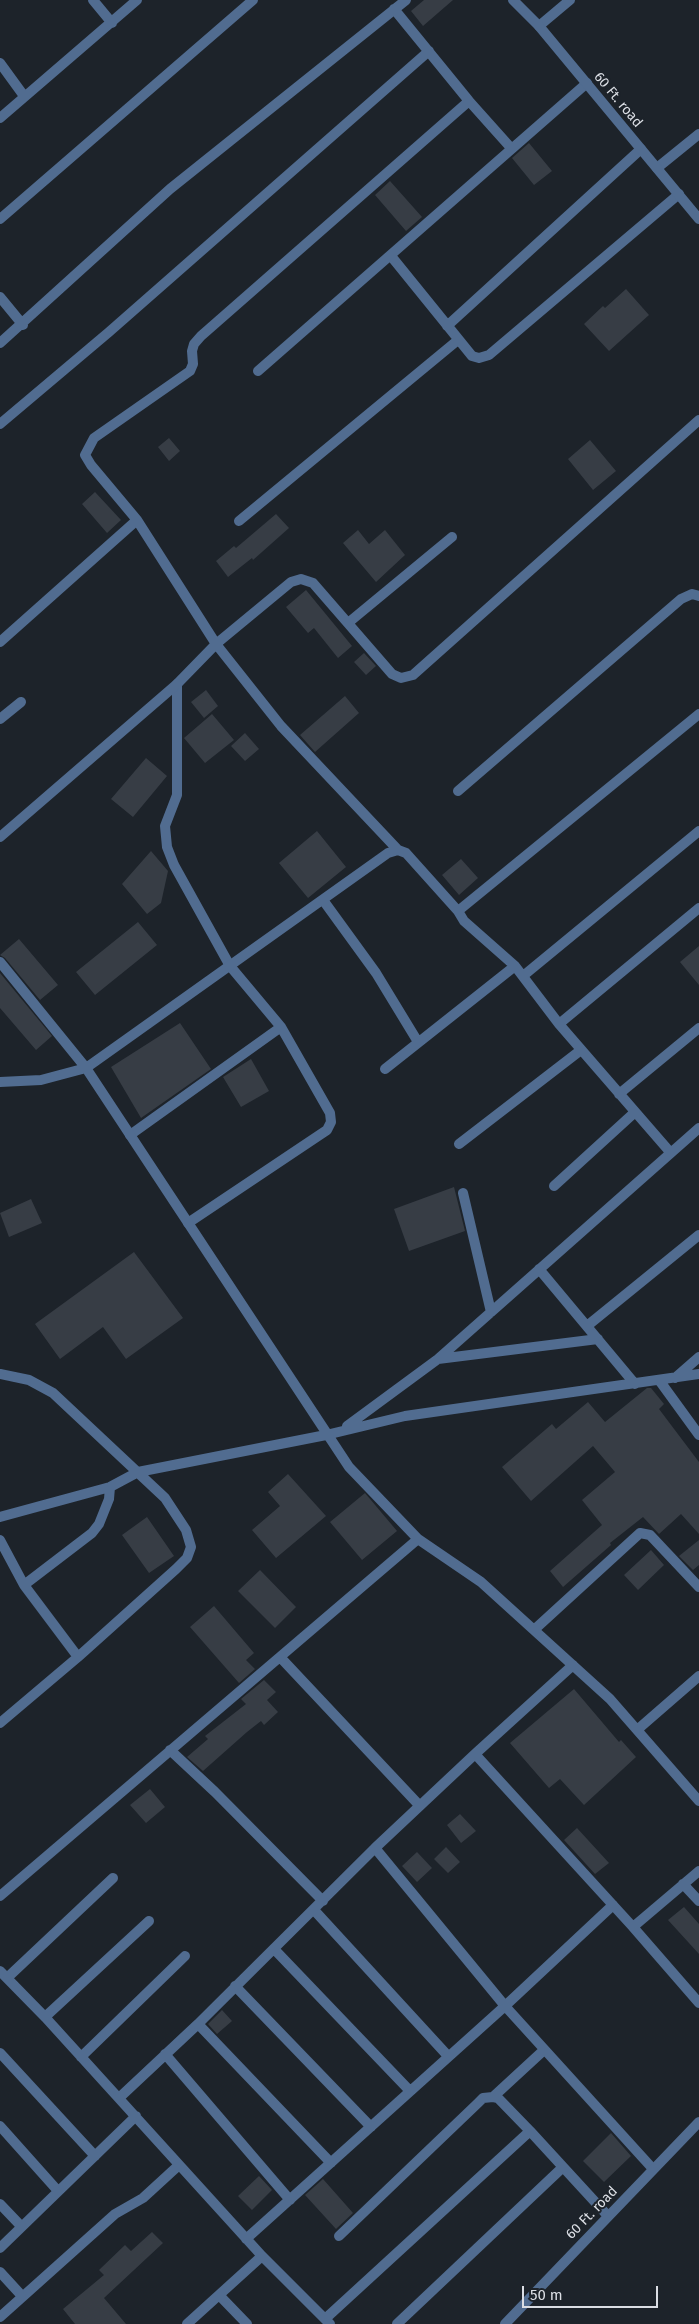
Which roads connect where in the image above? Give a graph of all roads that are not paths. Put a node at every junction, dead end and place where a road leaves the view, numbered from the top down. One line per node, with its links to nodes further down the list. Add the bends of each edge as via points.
1 (93, 0): 8 (street)
2 (137, 0): 8 (street)
3 (253, 0): 22 (street)
4 (406, 0): 7 (street)
5 (514, 0): 9 (street, 60 Ft. road)
6 (570, 0): 9 (street)
7 (394, 10): 10 (street); 25 (street, via 170,189)
8 (112, 23): 13 (street)
9 (539, 26): 12 (street, 60 Ft. road)
10 (428, 50): 14 (street); 31 (street)
11 (0, 63): 13 (street)
12 (587, 83): 17 (street); 18 (street, 60 Ft. road)
13 (24, 96): 15 (street)
14 (469, 101): 17 (street); 32 (street, via 201,336 194,344 190,371 94,438 85,455)
15 (0, 118)
16 (699, 134): 19 (street)
17 (511, 148): 23 (street)
18 (641, 149): 19 (street, 60 Ft. road); 26 (street)
19 (657, 168): 20 (street, 60 Ft. road)
20 (679, 194): 21 (street, 60 Ft. road); 27 (street, via 489,355 472,356)
21 (699, 218)
22 (0, 219)
23 (391, 256): 26 (street); 29 (street)
24 (0, 297): 25 (street)
25 (23, 324): 28 (street)
26 (447, 326): 27 (street)
27 (458, 340): 33 (street)
28 (0, 343)
29 (258, 371)
30 (699, 420): 36 (street, via 413,675 401,678 392,674)
31 (0, 424)
32 (137, 520): 37 (street); 38 (street)
33 (239, 521)
34 (452, 537): 36 (street)
35 (699, 596): 43 (street, via 692,594 681,599)
36 (348, 623): 38 (street, via 313,583 301,579 291,582)
37 (0, 642)
38 (216, 644): 39 (street); 46 (street, via 281,726)
39 (177, 684): 45 (street); 51 (street, via 177,795 165,826 167,848)
40 (21, 702): 42 (street)
41 (699, 714): 49 (street)
42 (0, 719)
43 (458, 792)
44 (699, 831): 53 (street)
45 (0, 837)
46 (398, 850): 47 (street, via 388,853); 49 (street, via 406,853)
47 (323, 900): 51 (street); 57 (street, via 376,973)
48 (699, 908): 54 (street)
49 (458, 911): 52 (street, via 464,921)
50 (0, 962): 59 (street)
51 (230, 966): 55 (street); 59 (street)
52 (515, 966): 53 (street); 57 (street)
53 (523, 976): 54 (street)
54 (559, 1024): 58 (street)
55 (281, 1027): 65 (street); 70 (street, via 330,1113 327,1130)
56 (699, 1028): 62 (street)
57 (418, 1042): 60 (street)
58 (581, 1050): 62 (street); 66 (street)
59 (86, 1068): 61 (street, via 41,1080); 65 (street)
60 (385, 1069)
61 (0, 1082)
62 (619, 1094): 63 (street)
63 (634, 1113): 67 (street); 68 (street)
64 (699, 1128): 67 (street)
65 (130, 1135): 70 (street)
66 (459, 1144)
67 (670, 1152): 72 (street)
68 (554, 1186)
69 (463, 1193): 73 (street)
70 (188, 1223): 84 (street)
71 (699, 1234): 74 (street)
72 (540, 1269): 73 (street); 74 (street)
73 (491, 1312): 77 (street)
74 (587, 1326): 75 (street)
75 (598, 1339): 77 (street); 82 (street)
76 (699, 1357): 80 (street)
77 (438, 1359): 83 (street)
78 (0, 1374): 86 (street, via 29,1380 54,1393)
79 (699, 1374): 80 (street)
80 (675, 1378): 81 (street)
81 (659, 1380): 82 (street); 85 (street)
82 (635, 1384): 83 (street, via 405,1416)
83 (344, 1429): 84 (street)
84 (326, 1435): 86 (street); 89 (street, via 349,1467)
85 (699, 1435)
86 (138, 1472): 87 (street); 94 (street, via 172,1506 186,1530 190,1547 187,1558)
87 (110, 1486): 88 (street); 91 (street, via 109,1500 92,1534)
88 (0, 1517)
89 (418, 1539): 93 (street, via 481,1582); 95 (street)
90 (0, 1540): 91 (street)
91 (24, 1585): 94 (street)
92 (699, 1587): 93 (street, via 650,1535 640,1533)
93 (535, 1629): 96 (street)
94 (78, 1657): 98 (street)
95 (280, 1657): 100 (street); 103 (street)
96 (573, 1664): 99 (street, via 610,1698); 101 (street)
97 (699, 1676): 99 (street)
98 (0, 1723)
99 (637, 1730): 102 (street)
100 (170, 1750): 108 (street); 109 (street)
101 (475, 1754): 103 (street); 111 (street)
102 (699, 1801)
103 (419, 1805): 104 (street)
104 (375, 1848): 109 (street); 120 (street)
105 (699, 1871): 107 (street)
106 (113, 1878): 117 (street)
107 (683, 1884): 110 (street); 114 (street)
108 (0, 1896)
109 (323, 1901): 112 (street)
110 (699, 1901)
111 (613, 1904): 114 (street); 120 (street)
112 (314, 1910): 115 (street); 126 (street)
113 (149, 1921): 121 (street)
114 (633, 1927): 119 (street)
115 (274, 1949): 118 (street); 128 (street)
116 (185, 1956): 127 (street)
117 (3, 1975): 121 (street)
118 (236, 1986): 122 (street); 134 (street)
119 (699, 2003)
120 (505, 2006): 123 (street); 126 (street)
121 (45, 2017): 127 (street)
122 (198, 2024): 125 (street); 137 (street)
123 (544, 2050): 129 (street); 140 (street)
124 (0, 2054): 136 (street)
125 (165, 2054): 130 (street); 142 (street)
126 (448, 2056): 128 (street)
127 (81, 2057): 130 (street)
128 (410, 2091): 134 (street)
129 (493, 2097): 135 (street, via 498,2098); 146 (street, via 483,2098)
130 (119, 2098): 131 (street)
131 (136, 2116): 136 (street); 138 (street)
132 (699, 2122): 140 (street, 60 Ft. road)
133 (0, 2126): 141 (street)
134 (371, 2127): 137 (street)
135 (530, 2131): 139 (street); 154 (street)
136 (95, 2156): 141 (street)
137 (331, 2163): 142 (street)
138 (180, 2165): 147 (street); 152 (street, via 143,2198 115,2214)
139 (562, 2168): 144 (street); 157 (street)
140 (653, 2169): 144 (street, 60 Ft. road)
141 (58, 2191): 145 (street)
142 (290, 2200): 147 (street)
143 (0, 2204): 145 (street)
144 (608, 2216): 158 (street, 60 Ft. road)
145 (21, 2226): 148 (street)
146 (339, 2236)
147 (246, 2239): 149 (street)
148 (0, 2248)
149 (262, 2256): 151 (street); 154 (street)
150 (0, 2272): 152 (street)
151 (219, 2294): 155 (street); 156 (street)
152 (22, 2296): 153 (street)
153 (0, 2317)
154 (327, 2322)
155 (187, 2324)
156 (247, 2324)
157 (397, 2324)
158 (505, 2324)

